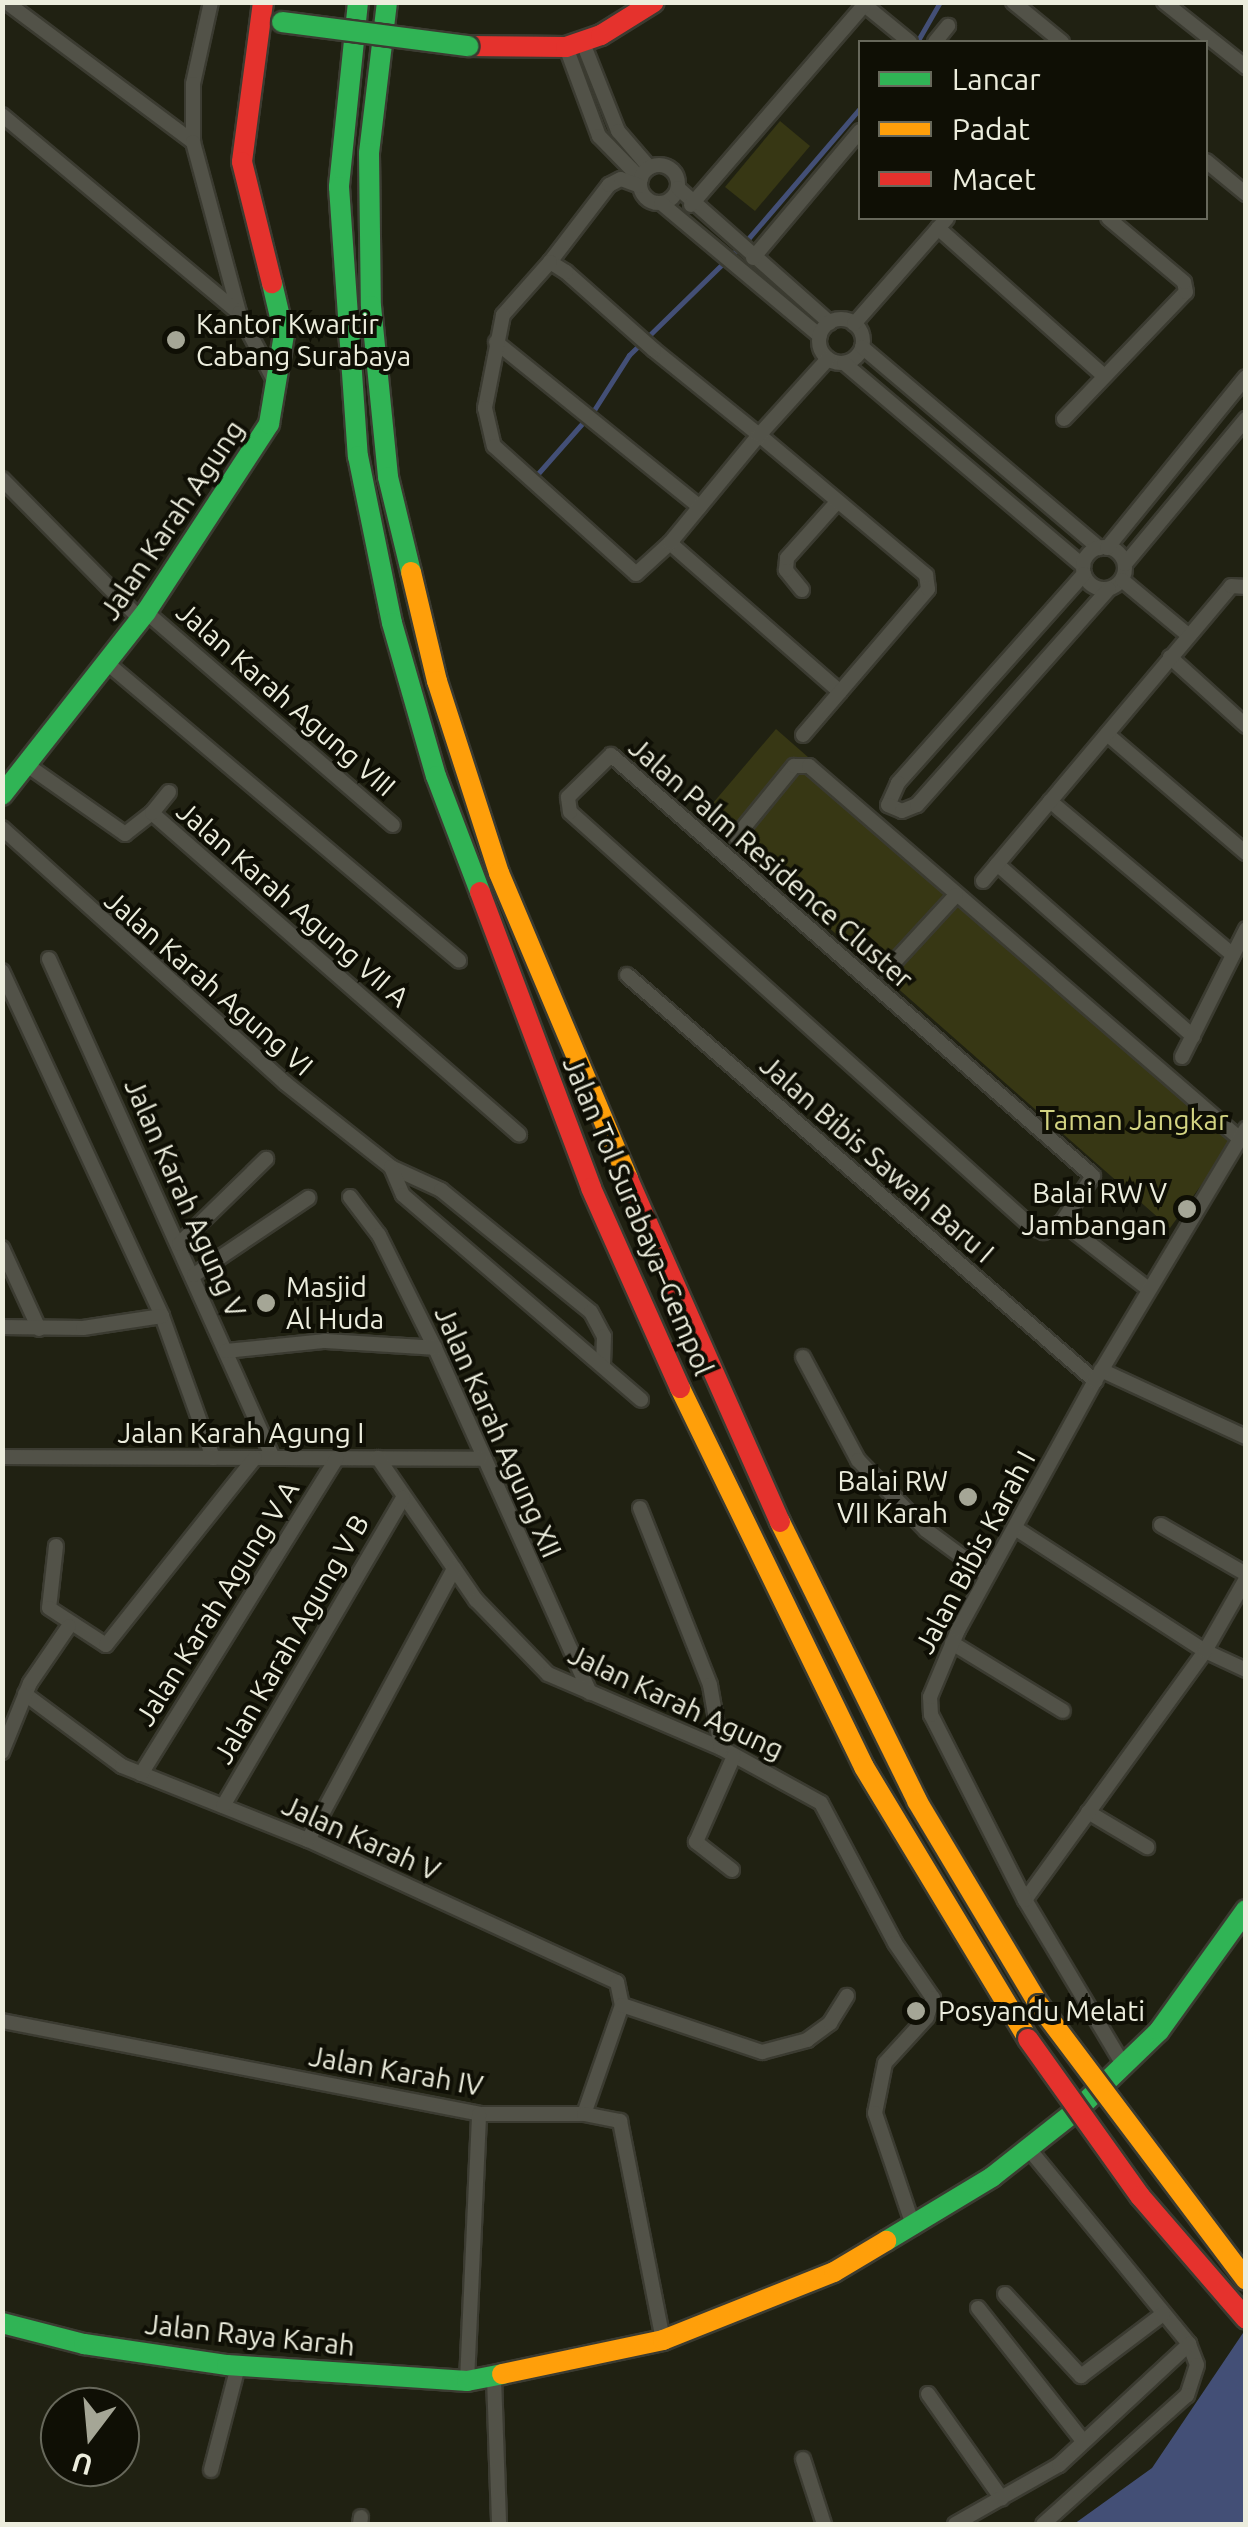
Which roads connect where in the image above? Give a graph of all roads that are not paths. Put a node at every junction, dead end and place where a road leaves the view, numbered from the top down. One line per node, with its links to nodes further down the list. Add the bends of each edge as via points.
1 (6, 2): 19 (street)
2 (211, 2): 19 (street, via 193,84)
3 (358, 2): 150 (main road, Jalan Tol Surabaya–Gempol, bridge, via 339,187 356,437 388,604 436,776 591,1188 736,1512 864,1768 1028,2039 1140,2196)
4 (387, 2): 146 (main road, Jalan Tol Surabaya–Gempol, bridge, via 369,153 371,306 382,430 437,681 488,838 734,1429 918,1801 1039,2005)
5 (654, 2): 14 (main road)
6 (1014, 2): 13 (street)
7 (1164, 2): 15 (street)
8 (862, 4): 11 (street); 26 (street)
9 (268, 15): 14 (main road, bridge, via 468,46); 41 (main road, Jalan Karah Agung, via 242,162 284,334)
10 (948, 26): 12 (street)
11 (907, 40)
12 (937, 40)
13 (1060, 40)
14 (574, 45): 18 (street); 20 (street)
15 (1246, 67)
16 (2, 115): 31 (street)
17 (858, 133): 29 (street)
18 (620, 135): 20 (street); 22 (street)
19 (193, 142): 31 (street)
20 (604, 144): 22 (street)
21 (1208, 163): 24 (street)
22 (643, 177): 23 (street, via 670,168); 25 (street, via 647,198); 30 (street, via 609,184)
23 (678, 188): 25 (street); 26 (street)
24 (1246, 194)
25 (661, 202): 34 (street)
26 (691, 205): 29 (street)
27 (1110, 220): 39 (street, via 1186,289)
28 (942, 223): 33 (street); 39 (street)
29 (751, 256): 32 (street)
30 (550, 262): 35 (street, via 510,302); 44 (street)
31 (240, 313): 41 (street)
32 (830, 323): 33 (street); 34 (street)
33 (854, 324): 36 (street)
34 (820, 336): 37 (street)
35 (496, 342): 47 (street); 48 (street, via 485,418 494,446 628,571 643,572)
36 (862, 347): 38 (street); 49 (street)
37 (828, 359): 38 (street); 44 (street)
38 (844, 363): 51 (street)
39 (1103, 375): 42 (street)
40 (1246, 376): 49 (street)
41 (279, 390): 55 (main road, Jalan Karah Agung, via 259,444)
42 (1064, 419)
43 (1246, 419): 50 (street)
44 (759, 435): 46 (street); 47 (street)
45 (2, 478): 55 (street, Jalan Karah Agung VIII)
46 (838, 501): 54 (street, via 786,558 786,570); 59 (street, via 929,582)
47 (700, 507): 48 (street)
48 (670, 543): 59 (street)
49 (1103, 548): 50 (street); 51 (street)
50 (1125, 564): 52 (street)
51 (1084, 570): 52 (street, via 1093,586); 52 (street, via 898,782 888,805 902,811 917,804)
52 (1116, 584): 56 (street)
53 (1246, 587): 56 (street, via 1231,586)
54 (802, 590)
55 (143, 615): 58 (main road, Jalan Karah Agung); 68 (street, Jalan Karah Agung VIII)
56 (1188, 635): 57 (street)
57 (1170, 657): 60 (street); 61 (street)
58 (107, 663): 63 (main road, Jalan Karah Agung); 78 (street)
59 (840, 692): 62 (street)
60 (1246, 726)
61 (1107, 734): 66 (street); 71 (street)
62 (803, 735)
63 (28, 766): 65 (main road, Jalan Karah Agung); 67 (street, Jalan Karah Agung VII A, via 125,834)
64 (169, 792): 67 (street)
65 (2, 796)
66 (1050, 801): 72 (street); 76 (street)
67 (152, 813): 85 (street, Jalan Karah Agung VII A)
68 (393, 824)
69 (2, 828): 88 (street, Jalan Karah Agung VI, via 256,1058)
70 (736, 837): 74 (street, via 794,766 806,764)
71 (1246, 853)
72 (997, 864): 73 (street); 83 (street)
73 (984, 881)
74 (956, 895): 79 (street); 86 (street)
75 (1246, 929): 76 (street)
76 (1233, 955): 83 (street)
77 (49, 960): 92 (street, Jalan Karah Agung V)
78 (459, 960)
79 (888, 970)
80 (2, 971): 82 (street)
81 (627, 976): 103 (street, Jalan Bibis Sawah Baru I)
82 (6, 991): 96 (street)
83 (1193, 1036): 84 (street)
84 (1182, 1057)
85 (519, 1134)
86 (1243, 1134): 95 (street, Jalan Bibis Karah I)
87 (266, 1159): 92 (street)
88 (392, 1167): 102 (street, via 402,1195); 102 (street, via 427,1180 591,1312 604,1336)
89 (350, 1196): 99 (street, Jalan Karah Agung XII, via 379,1236)
90 (308, 1198): 94 (street)
91 (1062, 1222): 91 (street, Jalan Palm Residence Cluster, via 1044,1232 1033,1228 570,812 568,798 603,756 615,757 1093,1176); 95 (street, Jalan Palm Residence Cluster)
92 (179, 1244): 94 (street, Jalan Karah Agung V)
93 (2, 1248): 98 (street)
94 (194, 1275): 100 (street, Jalan Karah Agung V)
95 (1147, 1288): 103 (street, Jalan Bibis Karah I)
96 (162, 1316): 98 (street); 107 (street)
97 (2, 1327): 98 (street)
98 (39, 1329)
99 (435, 1348): 100 (street, via 325,1342); 112 (street, Jalan Karah Agung XII)
100 (226, 1352): 109 (street, Jalan Karah Agung V)
101 (803, 1357): 119 (street, via 858,1460 926,1530)
102 (603, 1363): 104 (street)
103 (1098, 1375): 105 (street, Jalan Bibis Sawah Baru I); 116 (street, Jalan Bibis Karah I)
104 (641, 1400)
105 (1246, 1437)
106 (2, 1457): 107 (street, Jalan Karah Agung I)
107 (213, 1458): 108 (street, Jalan Karah Agung I)
108 (255, 1458): 109 (street, Jalan Karah Agung I); 121 (street, via 109,1643 95,1643)
109 (273, 1458): 110 (street, Jalan Karah Agung I)
110 (337, 1458): 111 (street, Jalan Karah Agung I); 130 (street, Jalan Karah Agung V A)
111 (378, 1458): 112 (street, Jalan Karah Agung I); 113 (street, Jalan Karah Agung)
112 (480, 1459): 126 (street, Jalan Karah Agung XII)
113 (403, 1498): 118 (street, Jalan Karah Agung); 131 (street, Jalan Karah Agung V B)
114 (640, 1508): 129 (street, via 710,1685)
115 (1161, 1524): 120 (street)
116 (1015, 1528): 119 (street, Jalan Bibis Karah I); 123 (street)
117 (56, 1546): 121 (street, via 46,1599)
118 (454, 1569): 126 (street, Jalan Karah Agung, via 540,1668); 133 (street)
119 (987, 1575): 122 (street, Jalan Bibis Karah I)
120 (1246, 1577): 123 (street)
121 (69, 1626): 125 (street)
122 (952, 1643): 127 (street); 136 (street, Jalan Bibis Karah I, via 931,1692 931,1714)
123 (1205, 1651): 124 (street); 132 (street)
124 (1246, 1670)
125 (25, 1694): 128 (street); 130 (street, Jalan Karah V)
126 (590, 1694): 129 (street, Jalan Karah Agung)
127 (1063, 1711)
128 (2, 1752)
129 (727, 1752): 135 (street, via 696,1840); 145 (street, Jalan Karah Agung, via 821,1804 932,2002 924,2021 885,2063 875,2113)
130 (141, 1774): 131 (street, Jalan Karah V)
131 (223, 1806): 133 (street, Jalan Karah V)
132 (1088, 1812): 134 (street); 136 (street)
133 (308, 1840): 139 (street, Jalan Karah V, via 612,1979)
134 (1147, 1848)
135 (732, 1870)
136 (1024, 1900): 141 (street, Jalan Bibis Karah I)
137 (1246, 1910): 141 (main road, Jalan Raya Karah, via 1159,2031)
138 (847, 1996): 139 (street, via 830,2023 807,2040 762,2052)
139 (622, 2005): 143 (street)
140 (2, 2021): 142 (street, Jalan Karah IV)
141 (1124, 2066): 144 (main road, Jalan Raya Karah)
142 (480, 2114): 143 (street, Jalan Karah IV); 156 (street)
143 (584, 2114): 152 (street, Jalan Karah IV, via 626,2127)
144 (1029, 2149): 145 (main road, Jalan Raya Karah); 149 (street)
145 (914, 2228): 152 (main road, Jalan Raya Karah, via 817,2280)
146 (1246, 2280)
147 (1005, 2294): 149 (street, via 1081,2376)
148 (978, 2308): 158 (street)
149 (1163, 2314): 153 (street)
150 (1246, 2319)
151 (2, 2323): 154 (main road, Jalan Raya Karah, via 84,2344)
152 (662, 2340): 155 (main road, Jalan Raya Karah)
153 (1189, 2344): 158 (street); 165 (street, via 1197,2365 1187,2396)
154 (238, 2366): 156 (main road, Jalan Raya Karah); 160 (street)
155 (494, 2378): 156 (main road, Jalan Raya Karah); 162 (street)
156 (468, 2381)
157 (928, 2394): 161 (street)
158 (1083, 2441): 161 (street, via 1059,2465)
159 (802, 2459): 163 (street)
160 (211, 2470)
161 (1002, 2500): 164 (street)
162 (499, 2524)
163 (824, 2524)
164 (954, 2524)
165 (1043, 2524)

